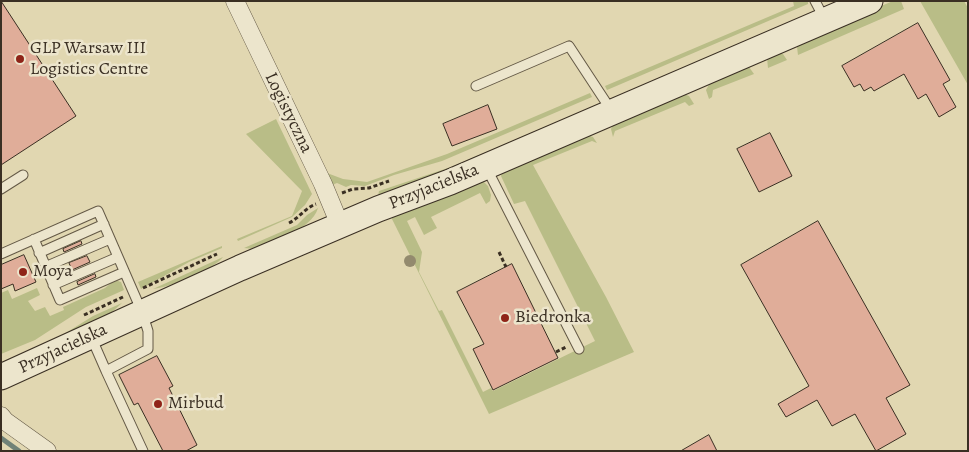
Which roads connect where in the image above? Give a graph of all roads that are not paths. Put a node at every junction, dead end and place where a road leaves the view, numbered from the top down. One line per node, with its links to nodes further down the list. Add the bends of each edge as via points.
1 (235, 1): 10 (street, Logistyczna)
2 (870, 1): 3 (street, Przyjacielska)
3 (820, 11): 5 (street, Przyjacielska)
4 (476, 86): 5 (lane, via 568,46)
5 (612, 112): 6 (street, Przyjacielska)
6 (486, 166): 10 (street, Przyjacielska); 21 (lane)
7 (23, 175): 8 (lane)
8 (1, 190)
9 (104, 224): 11 (lane); 12 (lane, via 98,211); 13 (lane)
10 (340, 225): 19 (street, Przyjacielska)
11 (110, 239): 15 (lane); 16 (lane)
12 (34, 240): 13 (lane); 14 (lane)
13 (39, 252): 16 (lane)
14 (1, 254)
15 (118, 257): 17 (lane); 18 (lane)
16 (45, 267): 18 (lane)
17 (124, 272): 18 (lane, via 60,300); 19 (lane)
18 (53, 285)
19 (142, 312): 20 (street, Przyjacielska); 22 (lane, via 148,331 148,349)
20 (90, 336): 22 (lane); 23 (street, Przyjacielska)
21 (579, 349)
22 (106, 371): 26 (lane)
23 (1, 377)
24 (1, 416): 25 (street)
25 (47, 451)
26 (143, 451)

